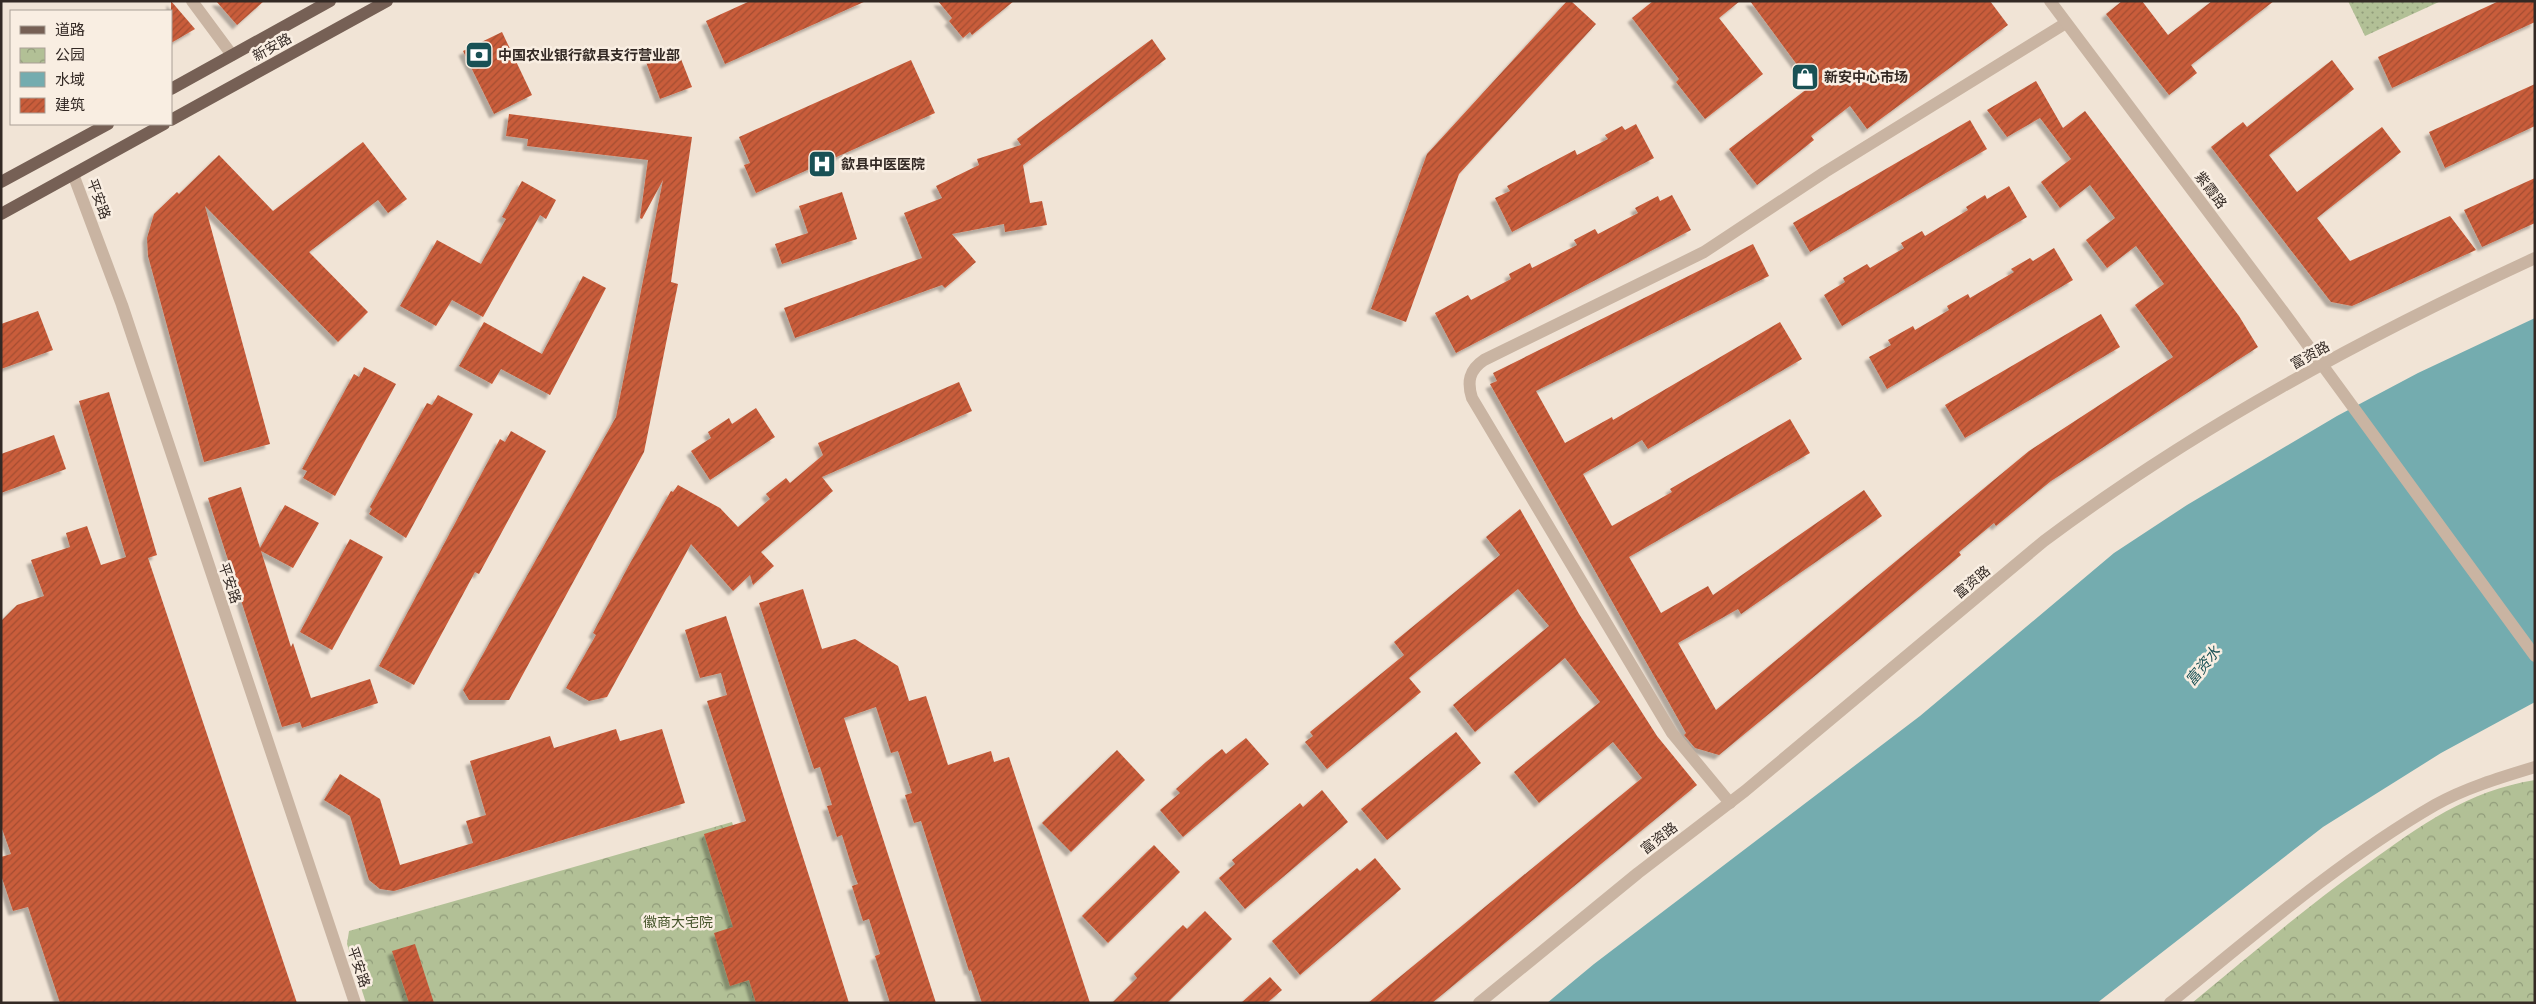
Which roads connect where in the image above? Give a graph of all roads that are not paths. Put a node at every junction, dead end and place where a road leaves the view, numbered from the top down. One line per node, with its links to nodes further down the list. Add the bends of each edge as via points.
1 (192, 1): 6 (street)
2 (330, 1): 6 (main road, 新安路)
3 (387, 1): 8 (main road, 新安路)
4 (2050, 1): 5 (street, 紫霞路)
5 (2066, 23): 15 (street, 紫霞路); 18 (street, via 1833,167 1704,252 1484,360 1477,364 1469,378 1472,398 1672,733)
6 (232, 55): 7 (main road, 新安路)
7 (172, 88)
8 (172, 119)
9 (106, 125): 12 (main road)
10 (162, 125): 11 (main road)
11 (73, 174): 13 (main road); 19 (street, 平安路, via 122,305)
12 (1, 182)
13 (1, 214)
14 (2535, 258): 15 (street, 富资路)
15 (2323, 365): 16 (street, 紫霞路); 18 (street, 富资路, via 2189,441 2094,504 2044,541)
16 (2535, 656)
17 (2535, 767): 21 (street, via 2436,804 2339,869)
18 (1730, 803): 20 (street, 富资路)
19 (355, 1003)
20 (1479, 1003)
21 (2170, 1003)

